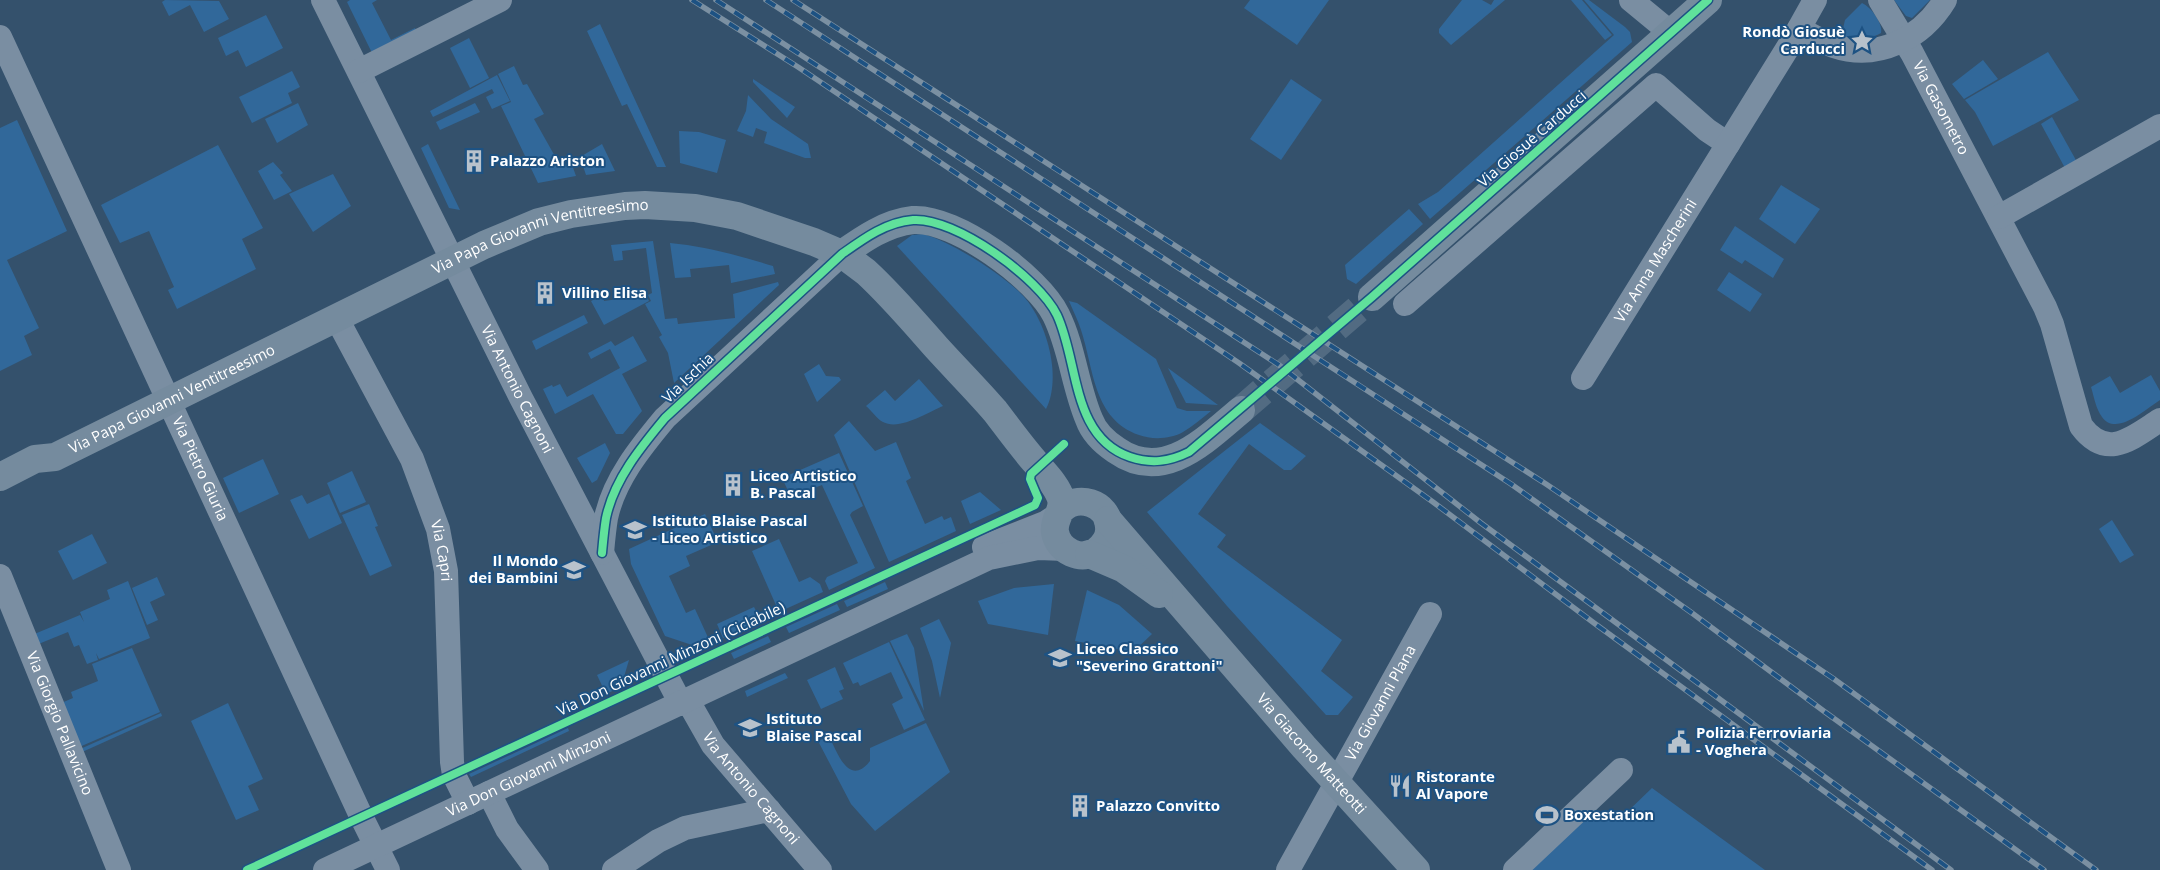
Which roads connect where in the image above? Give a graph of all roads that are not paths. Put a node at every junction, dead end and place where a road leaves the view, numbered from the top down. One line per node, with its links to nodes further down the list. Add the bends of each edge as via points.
1 (323, 0): 12 (street, Via Antonio Cagnoni)
2 (500, 0): 12 (street)
3 (1631, 0): 9 (street)
4 (1708, 0): 9 (street, Via Giosuè Carducci)
5 (1814, 0): 8 (street, Via Anna Mascherini)
6 (1880, 0): 11 (street, Via Gasometro)
7 (1945, 0): 11 (street, via 1930,20)
8 (1799, 29): 11 (street, via 1833,46 1853,51 1888,48); 14 (street, Via Anna Mascherini)
9 (1671, 33): 18 (street, Via Giosuè Carducci)
10 (0, 37): 22 (street, Via Pietro Giuria)
11 (1905, 40): 15 (street, Via Gasometro)
12 (359, 71): 17 (street, Via Antonio Cagnoni)
13 (2160, 126): 15 (street)
14 (1728, 144): 19 (street, via 1706,130 1656,85); 21 (street, Via Anna Mascherini)
15 (1999, 217): 25 (street, Via Gasometro, via 2052,324 2081,426 2093,438 2106,444 2119,444)
16 (842, 254): 17 (street, Via Papa Giovanni Ventitreesimo, via 737,216 696,208 645,205 596,210 538,222); 23 (street, via 872,234 911,220 942,224 988,250 1032,283 1051,304 1063,330 1078,390 1090,422 1106,444 1121,454 1149,461 1178,457 1202,443); 24 (street, Via Papa Giovanni Ventitreesimo, via 879,284); 32 (street, Via Ischia, via 714,371 644,442 612,498)
17 (453, 260): 20 (street, Via Papa Giovanni Ventitreesimo); 32 (street, Via Antonio Cagnoni)
18 (1372, 297)
19 (1405, 304)
20 (336, 317): 22 (street, Via Papa Giovanni Ventitreesimo); 41 (street, Via Capri, via 412,459 438,529 446,571 452,762 454,775)
21 (1583, 378)
22 (168, 400): 26 (street, Via Papa Giovanni Ventitreesimo); 43 (street, Via Pietro Giuria)
23 (1241, 410)
24 (995, 412): 29 (street, Via Papa Giovanni Ventitreesimo, via 1055,487 1060,498); 30 (street, Via Papa Giovanni Ventitreesimo, via 1034,445)
25 (2160, 420)
26 (55, 457): 27 (street, Via Papa Giovanni Ventitreesimo, via 35,459); 28 (street, Via Papa Giovanni Ventitreesimo, via 42,472)
27 (0, 478)
28 (0, 491)
29 (1060, 512): 30 (street, Via Don Giovanni Minzoni, via 1074,502); 31 (street, via 1055,533 1058,542); 34 (street, Via Don Giovanni Minzoni, via 1045,523 997,541 948,566)
30 (1101, 512): 31 (street, via 1109,533 1104,544); 36 (street)
31 (1077, 552): 34 (street, Via Don Giovanni Minzoni, via 1038,548 989,558); 36 (street, Via Don Giovanni Minzoni, via 1124,570 1156,591)
32 (602, 554): 37 (street, Via Antonio Cagnoni)
33 (0, 576): 44 (street, Via Giorgio Pallavicino)
34 (906, 598): 37 (street, Via Don Giovanni Minzoni)
35 (1430, 614): 39 (street, Via Giovanni Plana)
36 (1207, 636): 39 (street, Via Giacomo Matteotti)
37 (684, 703): 40 (street, Via Don Giovanni Minzoni); 42 (street, Via Antonio Cagnoni, via 713,745)
38 (1620, 770): 53 (street)
39 (1336, 783): 51 (street, Via Giovanni Plana); 52 (street, Via Giacomo Matteotti)
40 (489, 793): 41 (street, Via Don Giovanni Minzoni); 48 (street, via 507,829)
41 (468, 803): 43 (street, Via Don Giovanni Minzoni)
42 (769, 810): 49 (street, via 678,831); 50 (street, Via Antonio Cagnoni)
43 (373, 848): 45 (street, Via Don Giovanni Minzoni, via 340,849 316,861); 46 (street, Via Don Giovanni Minzoni); 47 (street, Via Pietro Giuria)
44 (119, 870)
45 (307, 870)
46 (324, 870)
47 (388, 870)
48 (537, 870)
49 (614, 870)
50 (820, 870)
51 (1288, 870)
52 (1416, 870)
53 (1515, 870)

